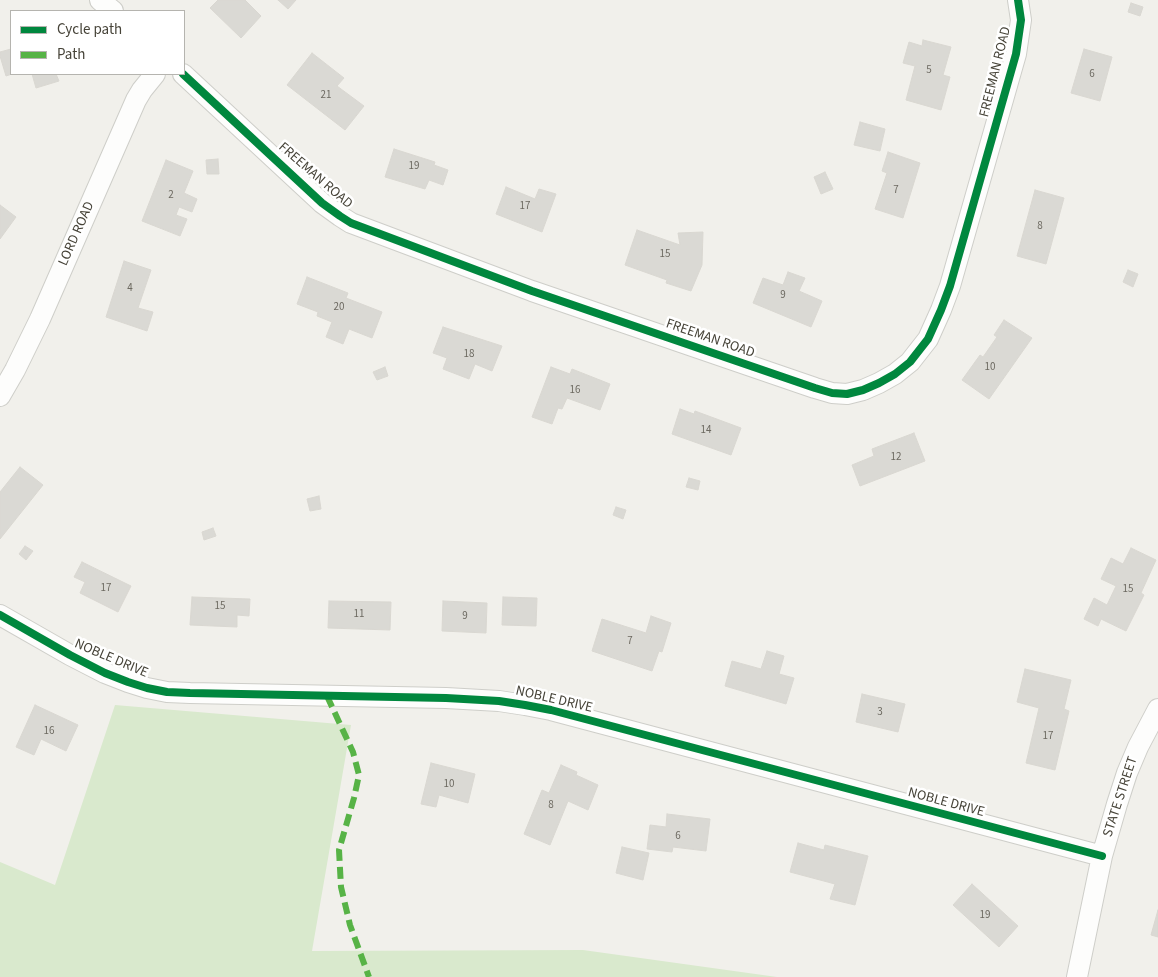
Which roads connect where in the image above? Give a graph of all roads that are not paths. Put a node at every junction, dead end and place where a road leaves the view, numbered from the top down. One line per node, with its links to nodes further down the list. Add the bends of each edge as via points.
1 (100, 0): 3 (street)
2 (1018, 0): 5 (street, FREEMAN ROAD, via 1020,20 1016,54 938,318 928,339 910,362 879,383 847,394 815,388 532,292 352,223 322,203)
3 (112, 10)
4 (154, 75): 6 (street, LORD ROAD, via 137,97 40,318)
5 (184, 75)
6 (0, 396)
7 (0, 615): 9 (street, NOBLE DRIVE, via 105,673 147,688 190,693 446,698 525,705)
8 (1158, 709): 9 (street, STATE STREET, via 1127,773)
9 (1102, 856): 10 (street, STATE STREET)
10 (1077, 977)

